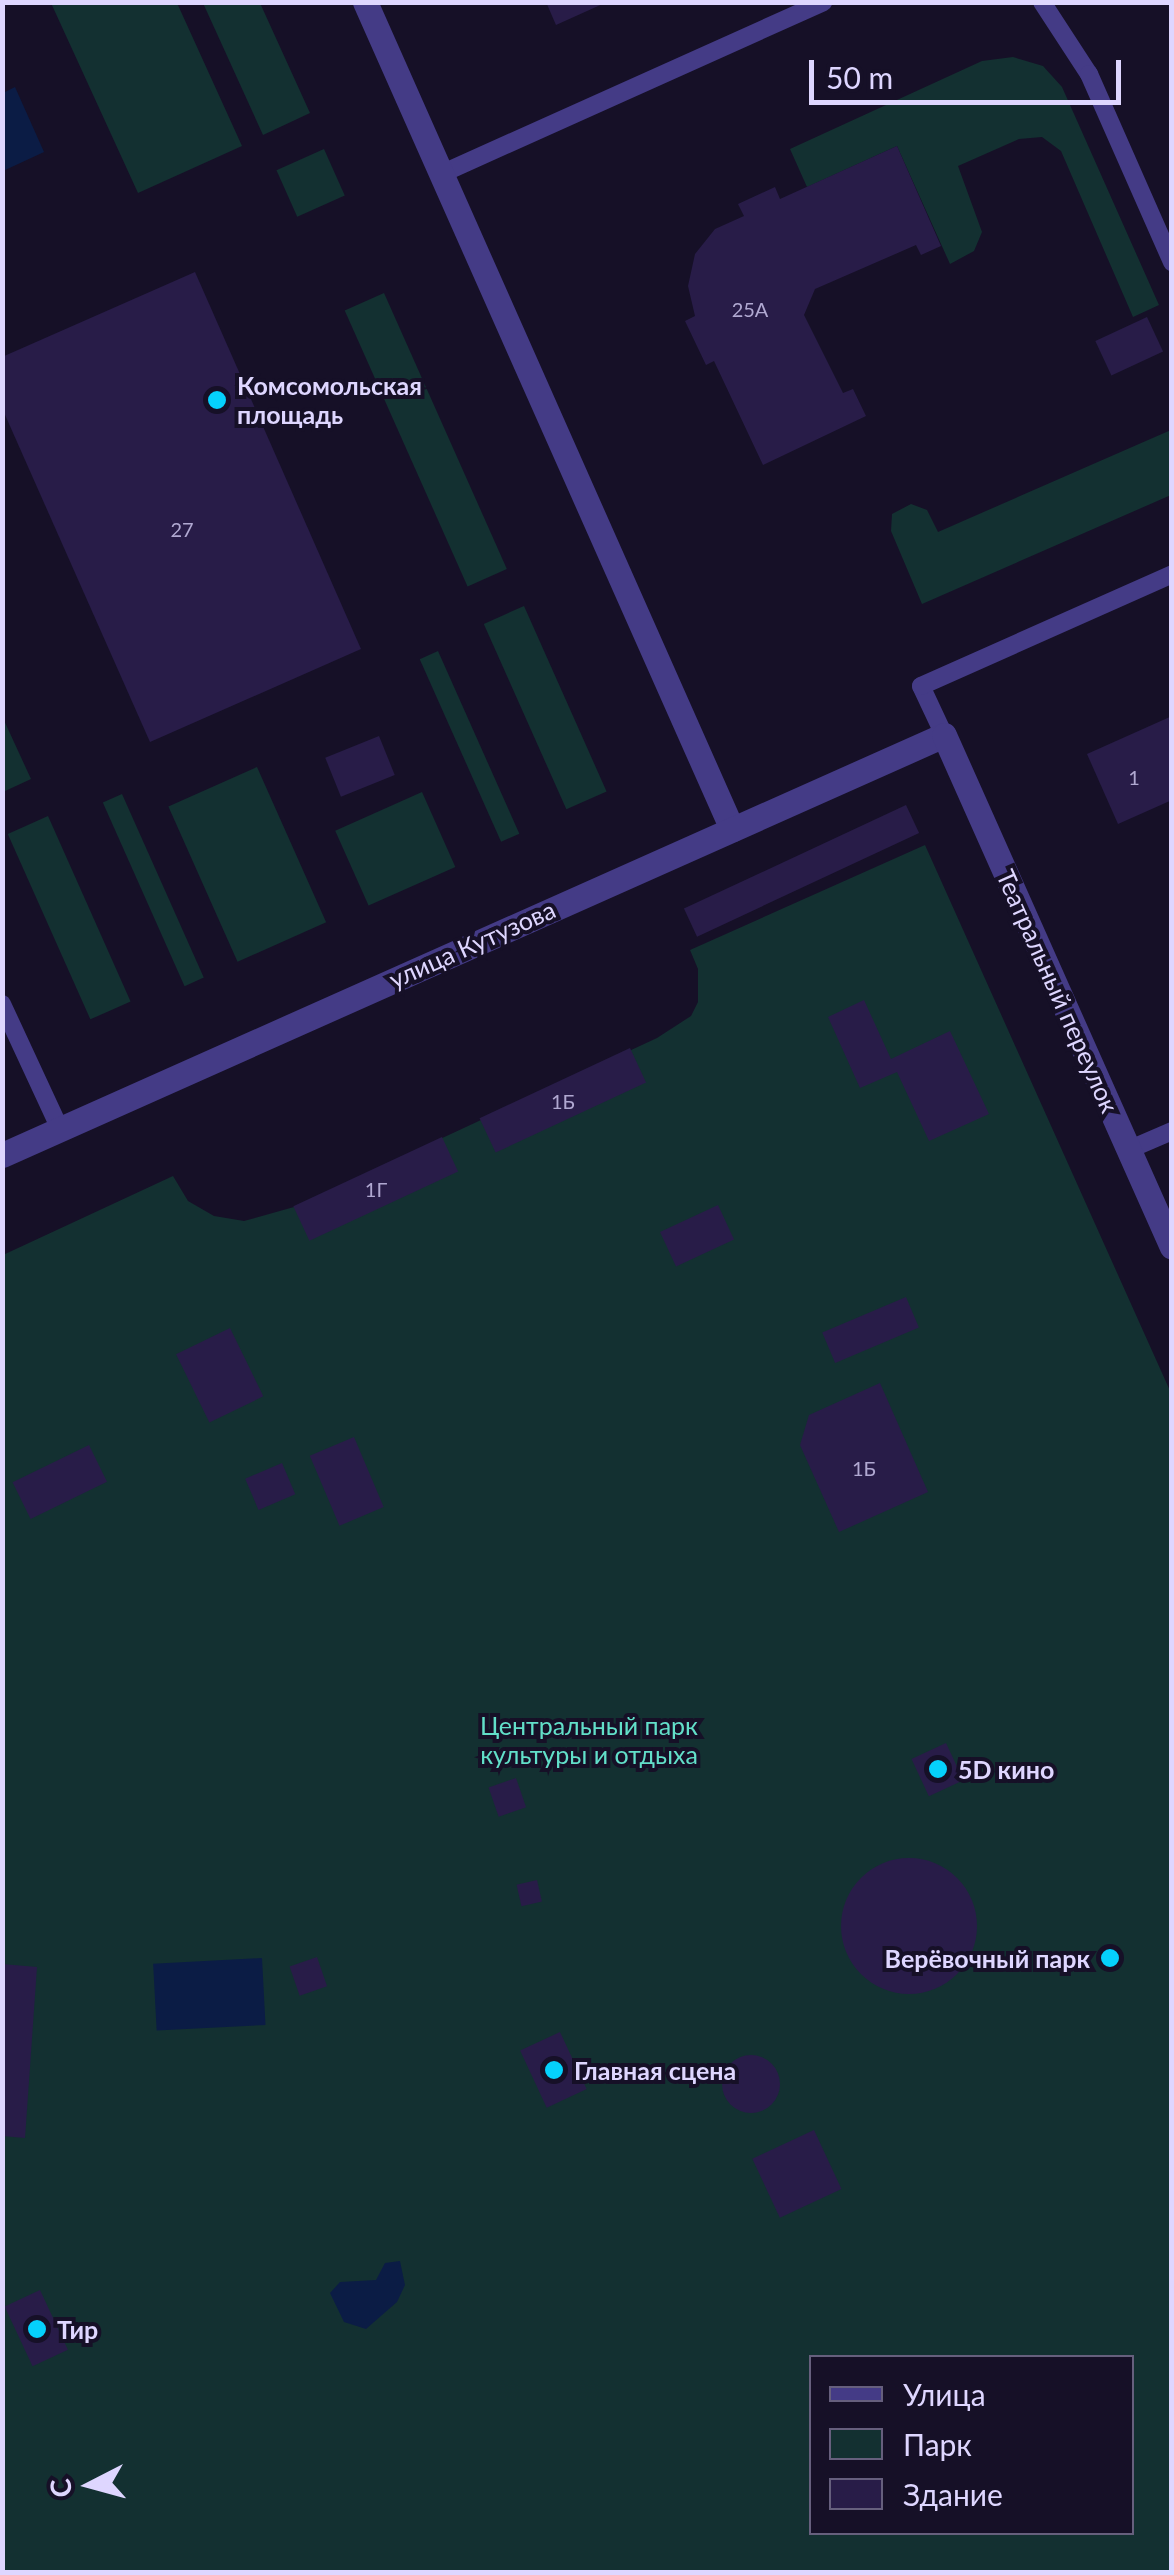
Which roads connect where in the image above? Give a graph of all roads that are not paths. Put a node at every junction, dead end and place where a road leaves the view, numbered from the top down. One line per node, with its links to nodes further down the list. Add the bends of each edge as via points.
1 (364, 2): 4 (street)
2 (823, 2): 4 (lane)
3 (1042, 2): 5 (lane, via 1089,74)
4 (440, 174): 8 (street)
5 (1172, 262)
6 (1172, 574): 7 (lane, via 921,686)
7 (944, 736): 8 (street, улица Кутузова); 12 (street, Театральный переулок)
8 (732, 829): 10 (street, улица Кутузова)
9 (2, 1004): 10 (lane)
10 (60, 1129): 13 (street, улица Кутузова)
11 (1172, 1132): 12 (lane)
12 (1128, 1150): 14 (street, Театральный переулок)
13 (2, 1156)
14 (1172, 1247)

